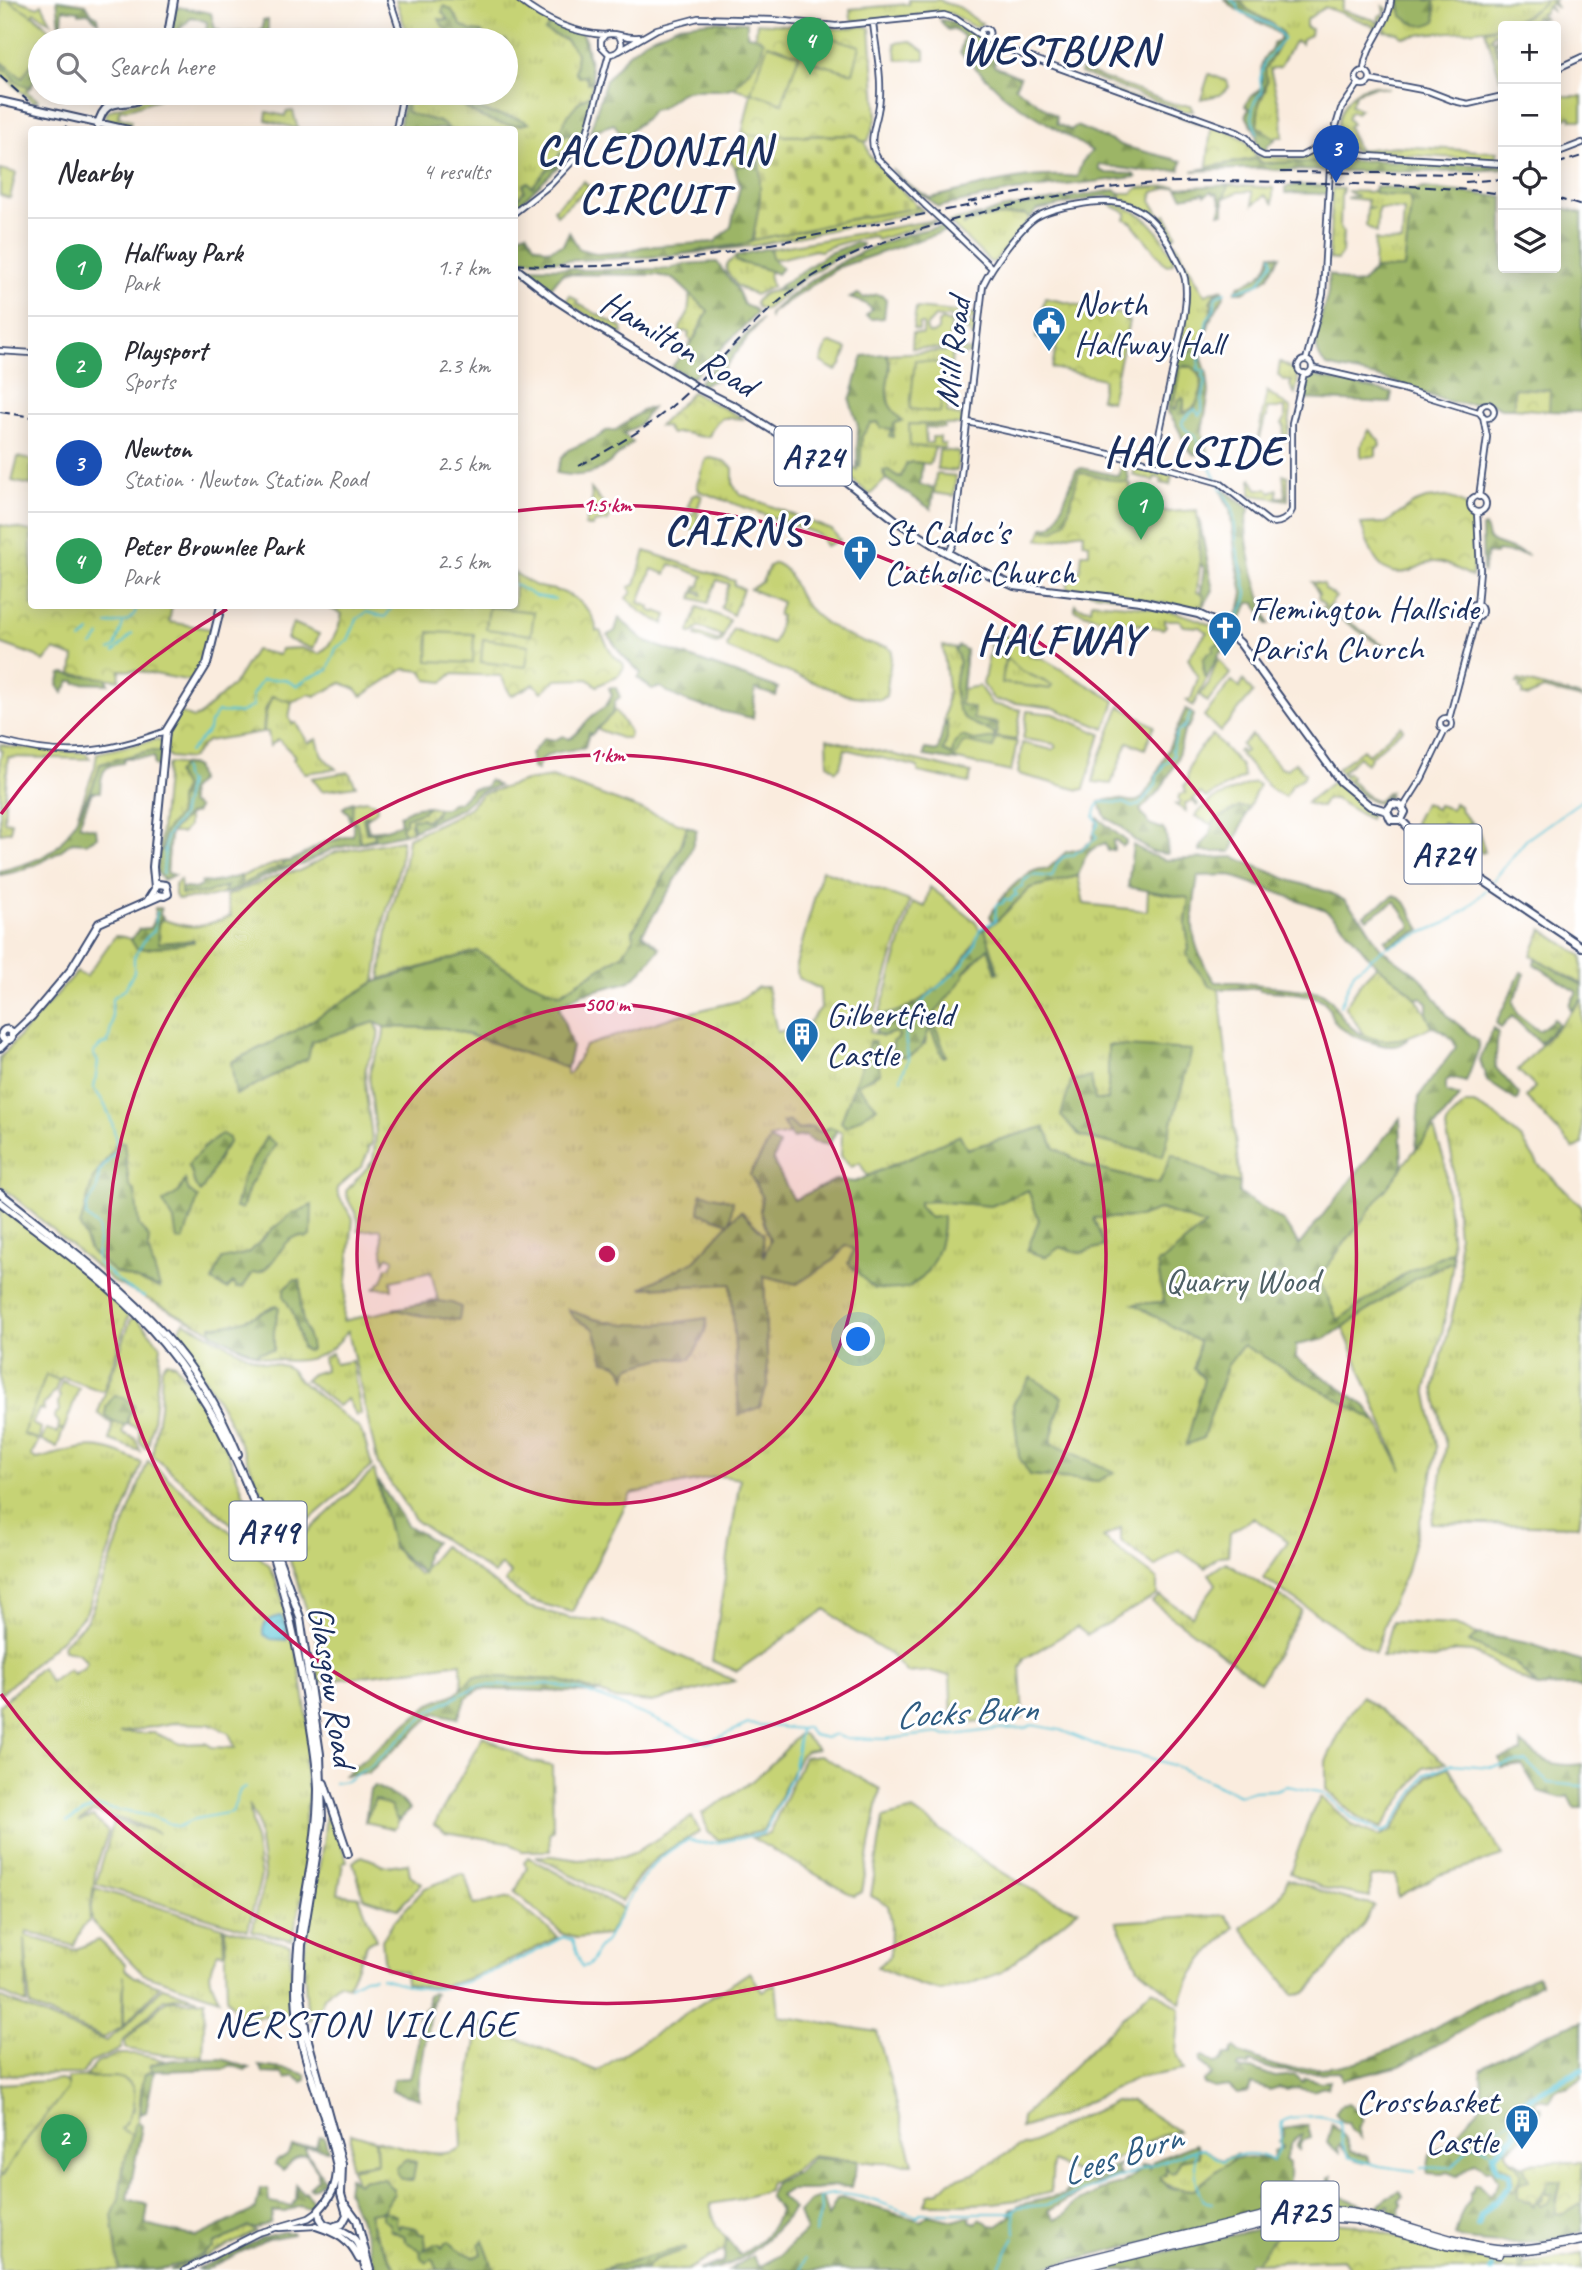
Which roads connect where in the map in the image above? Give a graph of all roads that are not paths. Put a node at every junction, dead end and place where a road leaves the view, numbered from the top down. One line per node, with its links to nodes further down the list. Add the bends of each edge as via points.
1 (174, 0): 6 (main road)
2 (390, 0): 7 (street)
3 (519, 0): 8 (street, via 562,26)
4 (1391, 0): 17 (street)
5 (873, 23): 11 (street, via 836,26 698,18); 28 (street, via 944,15 956,19 991,42 1237,132 1264,156 1301,156); 34 (street, bridge, via 879,97 873,151)
6 (168, 28)
7 (399, 28)
8 (588, 31): 9 (street); 12 (street)
9 (605, 35): 10 (street); 12 (street)
10 (619, 36): 11 (street); 13 (street)
11 (643, 36): 13 (street)
12 (601, 44): 14 (street)
13 (619, 51): 14 (street)
14 (609, 54): 33 (street, via 582,151)
15 (1582, 57): 16 (street)
16 (1561, 67)
17 (1364, 71): 18 (street); 19 (street, via 1357,76)
18 (1370, 80): 19 (street); 20 (street, via 1468,104)
19 (1359, 83): 26 (street, via 1341,109)
20 (1498, 98)
21 (0, 102): 24 (main road)
22 (109, 105): 24 (main road, via 101,112)
23 (401, 105): 25 (street)
24 (98, 126)
25 (397, 126)
26 (1333, 136): 28 (street, via 1325,138); 29 (street)
27 (1582, 143): 31 (street)
28 (1324, 145): 30 (street)
29 (1338, 146): 30 (street); 32 (street, via 1367,156)
30 (1331, 150): 38 (street, via 1323,294)
31 (1561, 151)
32 (1498, 164)
33 (518, 210)
34 (992, 268): 43 (street, Mill Road, via 983,285); 45 (street, Mill Road, via 1032,220 1067,206 1109,200 1128,204 1158,226 1182,271 1185,291 1182,327)
35 (518, 270): 48 (main road, Hamilton Road / A724, via 596,326 812,455 887,514)
36 (0, 351): 37 (street)
37 (28, 353)
38 (1306, 360): 39 (street); 40 (street, via 1298,366)
39 (1312, 368): 40 (street); 41 (street, via 1403,388)
40 (1304, 373): 45 (street, via 1292,423 1290,514 1283,520 1272,523 1220,484)
41 (1482, 413): 42 (street); 42 (street, via 1486,405 1492,407); 44 (street)
42 (1490, 417): 44 (street)
43 (968, 422): 45 (street); 48 (street, Mill Road)
44 (1487, 428): 46 (street)
45 (1153, 464)
46 (1479, 497): 47 (street, via 1485,504); 47 (street, via 1470,503)
47 (1477, 512): 49 (street)
48 (950, 551): 55 (main road, Hamilton Road / A724, via 1010,584 1158,604 1219,624 1240,643 1341,782 1370,806)
49 (1477, 605): 51 (street, via 1482,611); 51 (street, via 1469,611)
50 (220, 609): 52 (main road, via 207,664)
51 (1476, 618): 54 (street, via 1449,719 1441,721 1444,730)
52 (166, 731): 53 (street, via 91,752 49,752); 58 (main road, via 154,876 158,890 148,900 99,923 70,971 32,1016)
53 (0, 741)
54 (1403, 808): 55 (main road, A724, via 1395,803); 56 (main road, A724)
55 (1387, 811): 56 (main road, Hamilton Road / A724, via 1391,820)
56 (1401, 820): 57 (main road, Hamilton Road / A724, via 1417,836)
57 (1582, 947)
58 (7, 1036): 59 (main road)
59 (0, 1047)
60 (0, 1193): 62 (main road, Glasgow Road / A749, via 147,1316 183,1357 220,1416 300,1617)
61 (0, 1202): 64 (main road, Glasgow Road / A749, via 104,1285 163,1343 222,1430 258,1517 287,1601 312,1735 317,1811 297,1946 296,1986 302,2037)
62 (322, 1778): 63 (main road); 64 (main road, Glasgow Road / A749, via 321,1833 302,1945 300,1988 306,2033 342,2164)
63 (348, 1854)
64 (340, 2174): 65 (main road, Glasgow Road / A749); 66 (main road, Glasgow Road / A749)
65 (328, 2201): 66 (main road); 67 (main road, A749)
66 (344, 2204): 69 (main road, A749, via 346,2218); 72 (main road, A749, via 356,2217)
67 (319, 2211): 69 (main road, via 321,2220); 70 (street)
68 (317, 2226): 69 (street); 70 (street); 74 (main road, via 346,2239)
69 (331, 2226): 72 (main road)
70 (272, 2228): 73 (street)
71 (1582, 2240): 75 (highway, A725, via 1499,2249 1359,2214 1305,2210); 76 (highway, A725, via 1547,2251 1486,2253 1354,2219 1306,2216 1263,2222)
72 (361, 2245): 74 (main road, A749)
73 (185, 2270)
74 (367, 2270)
75 (1046, 2270)
76 (1070, 2270)

